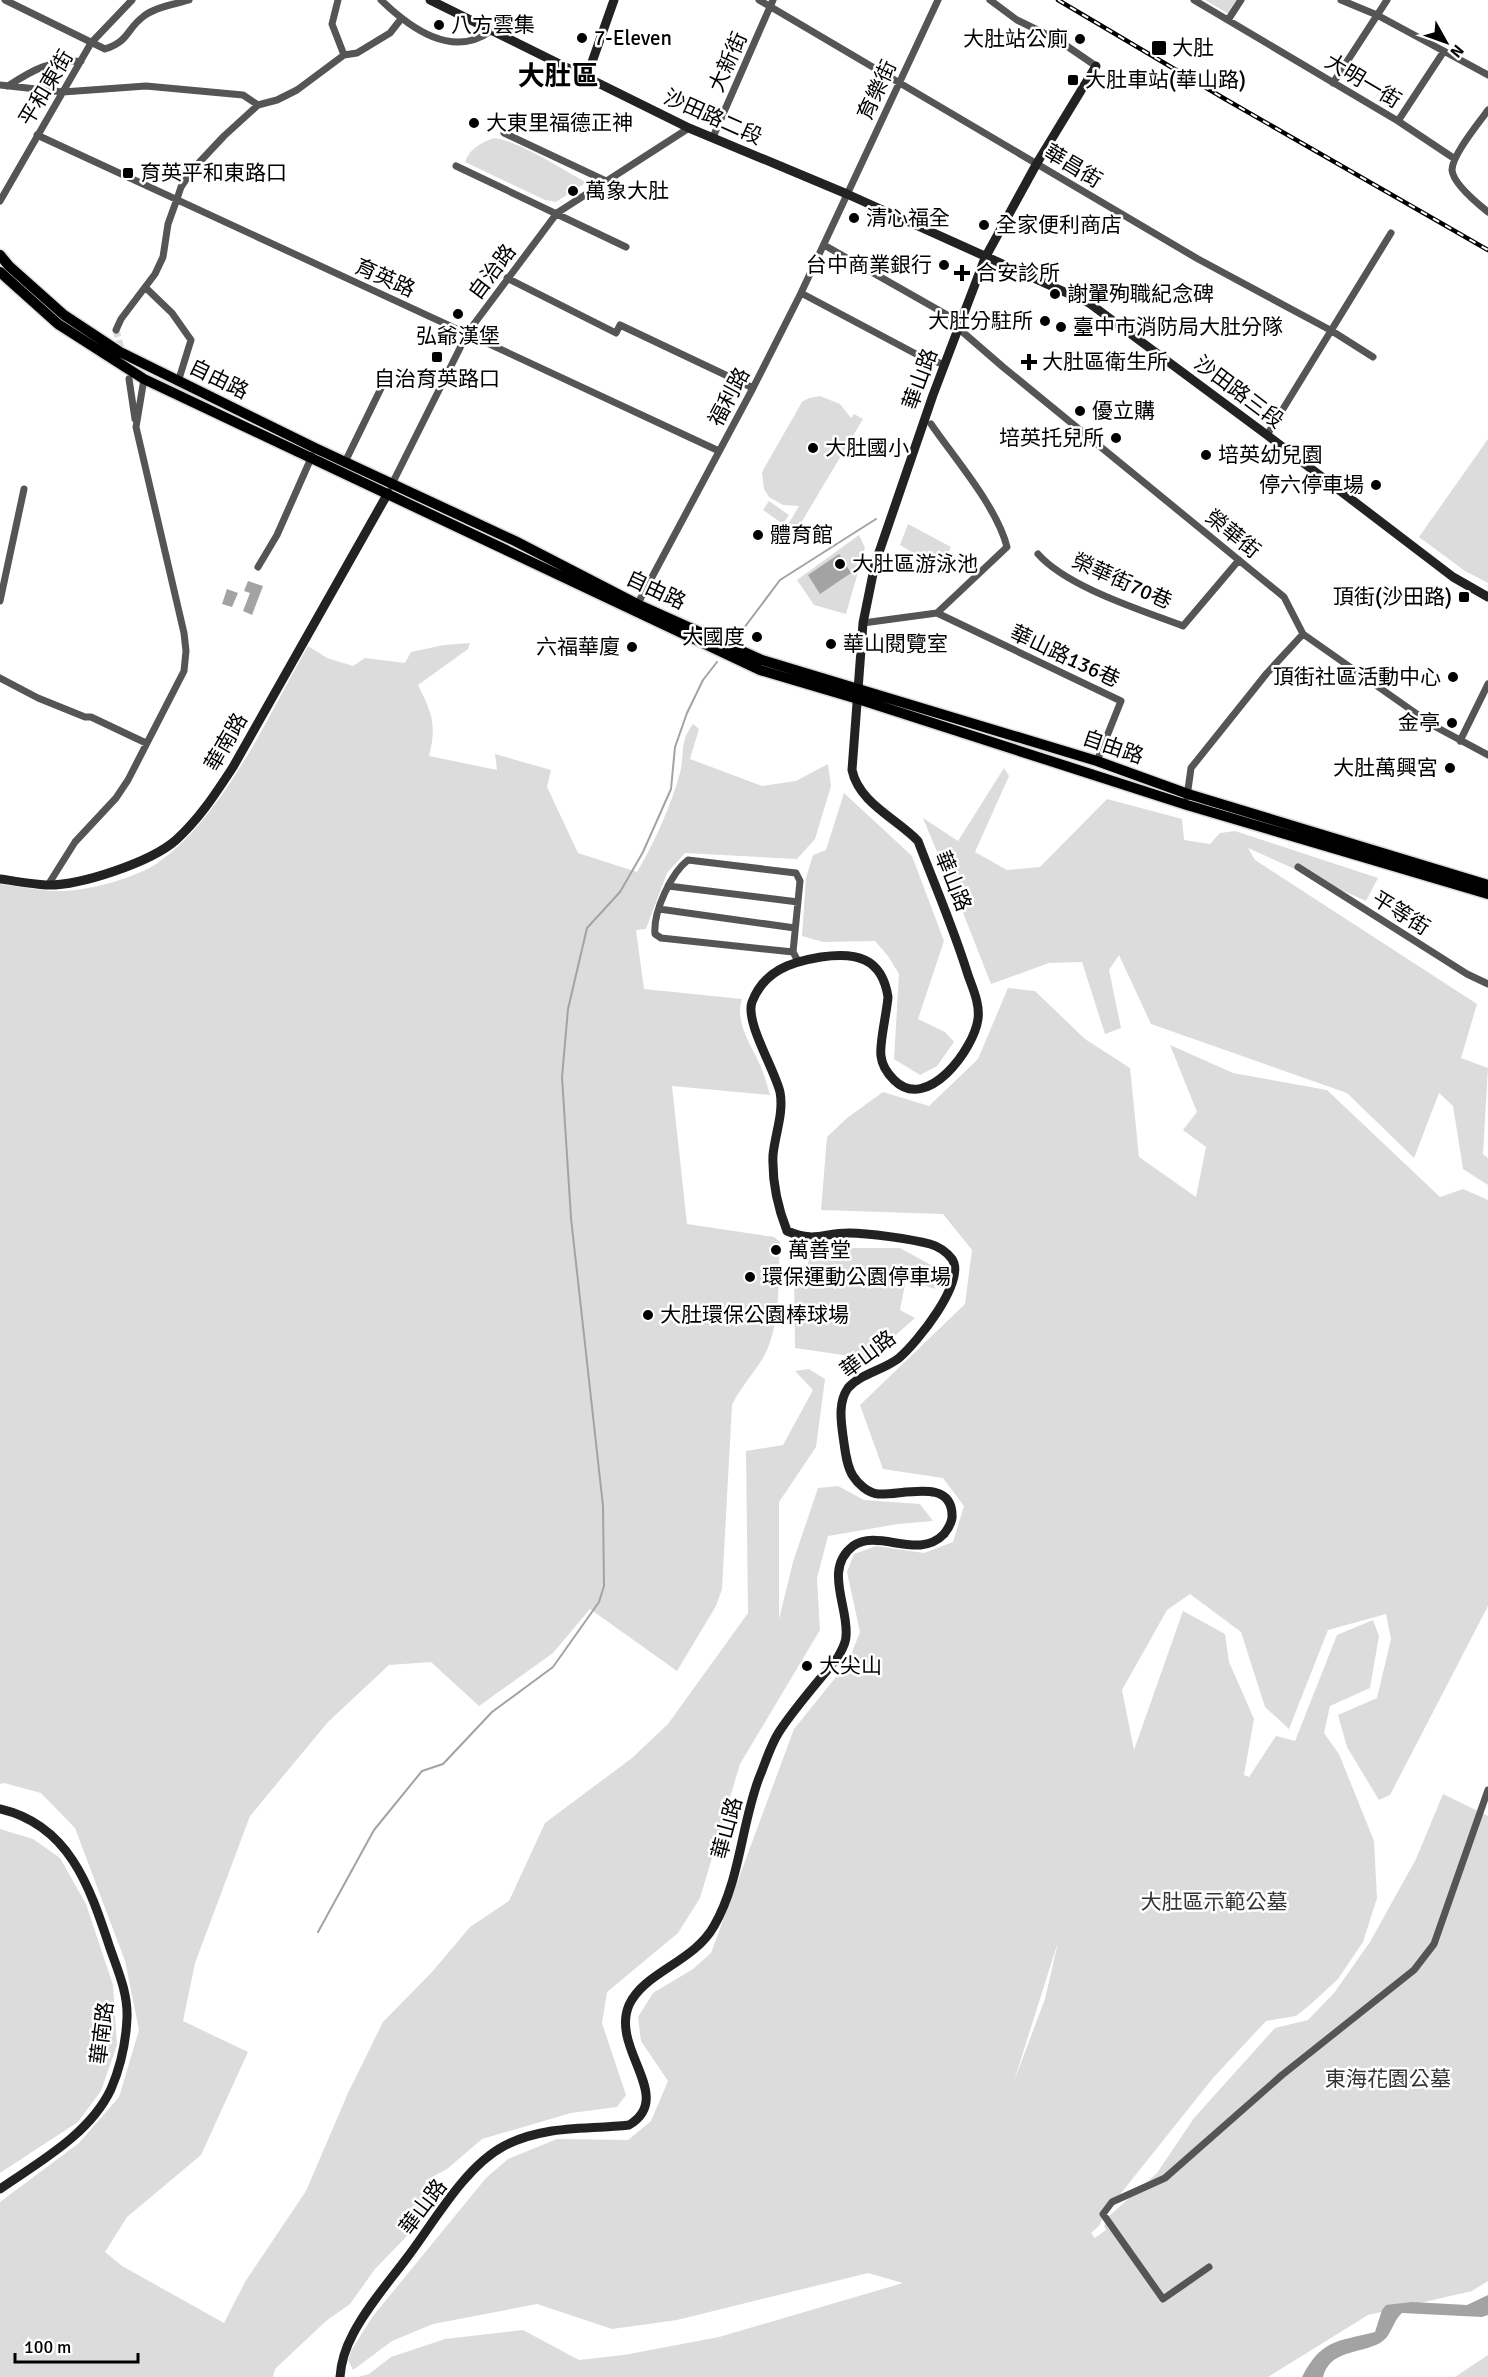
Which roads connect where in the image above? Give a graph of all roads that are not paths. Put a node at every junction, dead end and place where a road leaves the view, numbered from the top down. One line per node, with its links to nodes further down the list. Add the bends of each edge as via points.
1 (5, 0): 20 (street)
2 (132, 0): 20 (street, 平和東街)
3 (189, 0): 20 (street, via 146,14 117,45 105,49)
4 (338, 0): 22 (street, via 332,24)
5 (381, 0): 17 (street)
6 (614, 0): 26 (street)
7 (759, 0): 15 (street, 華昌街)
8 (938, 0): 27 (street, 育樂街)
9 (990, 0): 24 (street)
10 (1194, 0): 18 (street, 大明一街)
11 (1241, 0): 18 (street)
12 (1341, 0): 16 (street)
13 (1387, 0): 16 (street)
14 (434, 1): 19 (street, 沙田路二段)
15 (772, 3): 27 (street, 華昌街); 37 (street, 大新街)
16 (1377, 15): 21 (street); 28 (street)
17 (401, 19): 19 (street, via 435,38 452,42 478,40); 22 (street, via 390,33 357,53)
18 (1228, 20): 28 (street, 大明一街)
19 (490, 31): 26 (street, 沙田路二段)
20 (91, 43): 23 (street, 平和東街)
21 (1444, 51): 25 (street); 33 (street)
22 (344, 55): 31 (street, via 297,90)
23 (81, 61): 29 (street, via 37,68); 30 (street, 平和東街)
24 (1096, 66): 39 (street, 華山路)
25 (1488, 75)
26 (586, 79): 34 (street, 沙田路二段)
27 (898, 82): 39 (street, 華昌街); 42 (street, 育樂街)
28 (1333, 83): 33 (street, 大明一街)
29 (4, 86): 30 (street)
30 (63, 92): 31 (street, via 146,86 243,95); 36 (street, 平和東街)
31 (258, 105): 43 (street, via 194,169)
32 (1488, 110): 38 (street)
33 (1398, 122): 38 (street, 大明一街)
34 (689, 128): 37 (street, 沙田路二段); 41 (street, 自治路)
35 (504, 133): 41 (street)
36 (37, 135): 43 (street, 育英路); 44 (street, 平和東街)
37 (713, 137): 42 (street, 沙田路二段)
38 (1455, 159): 45 (street, via 1454,177)
39 (1037, 164): 51 (street, 華山路); 58 (street, 華昌街, via 1198,259)
40 (456, 166): 46 (street)
41 (606, 181): 46 (street, 自治路)
42 (847, 194): 48 (street, 福利路); 51 (street, 沙田路二段)
43 (177, 199): 54 (street, via 163,257); 59 (street, 育英路)
44 (0, 201)
45 (1488, 212)
46 (557, 213): 49 (street); 53 (street, 自治路)
47 (1391, 233): 58 (street)
48 (824, 245): 55 (street, 福利路); 56 (street, 榮華街, via 949,315)
49 (626, 247)
50 (0, 255): 65 (main road, 自由路, via 64,315 120,352)
51 (985, 258): 56 (street, 華山路); 69 (street, 沙田路三段, via 1089,303)
52 (0, 272): 64 (main road, 自由路, via 58,324)
53 (507, 278): 59 (street, 自治路); 66 (street, via 616,333 620,325)
54 (146, 288): 57 (street); 65 (street, via 172,313 191,340)
55 (801, 293): 61 (street, via 916,354); 66 (street, 福利路)
56 (958, 328): 61 (street, 華山路); 76 (street, 榮華街)
57 (116, 330)
58 (1332, 331): 60 (street, 華昌街); 69 (street)
59 (468, 332): 70 (street, 育英路); 74 (street, 自治路)
60 (1373, 357)
61 (945, 365): 82 (street, 華山路, via 875,564)
62 (387, 378): 72 (street)
63 (129, 379): 68 (street)
64 (144, 379): 68 (street); 71 (main road, 自由路)
65 (178, 382): 71 (main road, 自由路)
66 (753, 388): 70 (street, 福利路)
67 (931, 424): 81 (street, 華山路, via 991,510 1003,531 1006,548)
68 (136, 428): 88 (street, via 186,651 184,671)
69 (1267, 435): 78 (street, 沙田路三段, via 1453,577)
70 (719, 451): 80 (street, 福利路)
71 (313, 453): 72 (main road, 自由路); 74 (main road, 自由路); 77 (street)
72 (345, 462): 74 (main road, 自由路)
73 (24, 489): 79 (street)
74 (390, 489): 80 (main road, 自由路, via 514,541); 94 (street, 華南路, via 209,805 161,850 125,868)
75 (1038, 554): 76 (street, 榮華街70巷, via 1077,581 1183,626)
76 (1239, 560): 83 (street, 榮華街, via 1284,597)
77 (258, 567)
78 (1488, 597)
79 (0, 601)
80 (635, 608): 86 (main road, 自由路)
81 (937, 613): 82 (street); 90 (street, 華山路136巷, via 1121,702)
82 (863, 623): 86 (street, 華山路)
83 (1303, 634): 87 (street, 榮華街); 91 (street, via 1191,768)
84 (0, 678): 88 (street)
85 (1488, 684): 87 (street)
86 (858, 694): 90 (main road, 自由路); 91 (main road, 自由路); 101 (street, 華山路, via 852,770 855,782 863,795 918,842 958,942 978,1006 973,1037 939,1082 916,1089 905,1087 887,1073 881,1056 888,997 879,973 856,956)
87 (1460, 741): 89 (street, 榮華街)
88 (146, 743): 94 (street, via 116,798 75,842)
89 (1488, 755)
90 (1097, 761): 91 (main road, 自由路)
91 (1187, 799): 95 (main road, 自由路); 97 (main road, 自由路)
92 (1298, 867): 102 (street, 平等街)
93 (0, 879): 94 (street, 華南路)
94 (48, 885)
95 (1488, 885)
96 (668, 886): 98 (street); 98 (street, via 678,868 688,860 796,873 800,881); 99 (street)
97 (1488, 894)
98 (798, 902): 100 (street)
99 (659, 909): 100 (street); 101 (street, via 655,934 661,938)
100 (795, 928): 101 (street)
101 (796, 956): 107 (street, 華山路, via 762,982 750,1014 781,1097 773,1155 775,1185 787,1231 802,1238 848,1233 932,1244 946,1252 956,1269 949,1294 900,1358 849,1387 842,1400 841,1421 849,1470 860,1485 877,1494 932,1490 944,1496 952,1518 949,1528 938,1540 925,1545 869,1541 856,1544 842,1562 838,1581 845,1623 844,1646 778,1734 759,1780 730,1890 715,1925 697,1948 649,1982 629,2006 626,2034 645,2084 648,2103 644,2112 629,2125 530,2135 502,2147 481,2163 364,2315 347,2348)
102 (1488, 984)
103 (1488, 1790): 106 (street, via 1445,1918 1426,1957 1282,2075 1165,2178 1112,2202 1103,2214 1164,2299)
104 (0, 1809): 105 (street, 華南路, via 38,1825 74,1859 98,1910 125,1990 127,2018 118,2072 100,2106 66,2141)
105 (0, 2188)
106 (1209, 2267)
107 (340, 2377)

